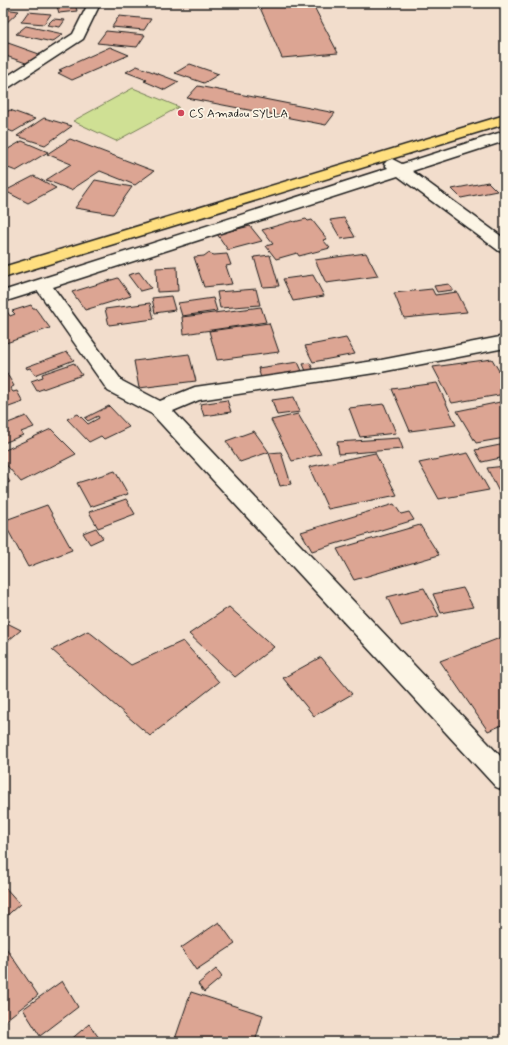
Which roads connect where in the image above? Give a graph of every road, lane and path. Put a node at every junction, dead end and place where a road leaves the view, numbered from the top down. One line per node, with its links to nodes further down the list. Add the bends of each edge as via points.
1 (93, 3): 2 (street, via 78,36)
2 (3, 85)
3 (498, 121): 4 (street); 5 (main road)
4 (505, 135): 6 (street)
5 (382, 156): 6 (street); 7 (main road)
6 (400, 170): 8 (street); 9 (street)
7 (256, 195): 8 (street); 10 (main road)
8 (271, 211): 11 (street)
9 (505, 248)
10 (3, 273)
11 (42, 284): 12 (street); 14 (street, via 114,386)
12 (3, 296)
13 (505, 342): 14 (street, via 381,366 195,394)
14 (159, 409): 15 (street)
15 (505, 779)

